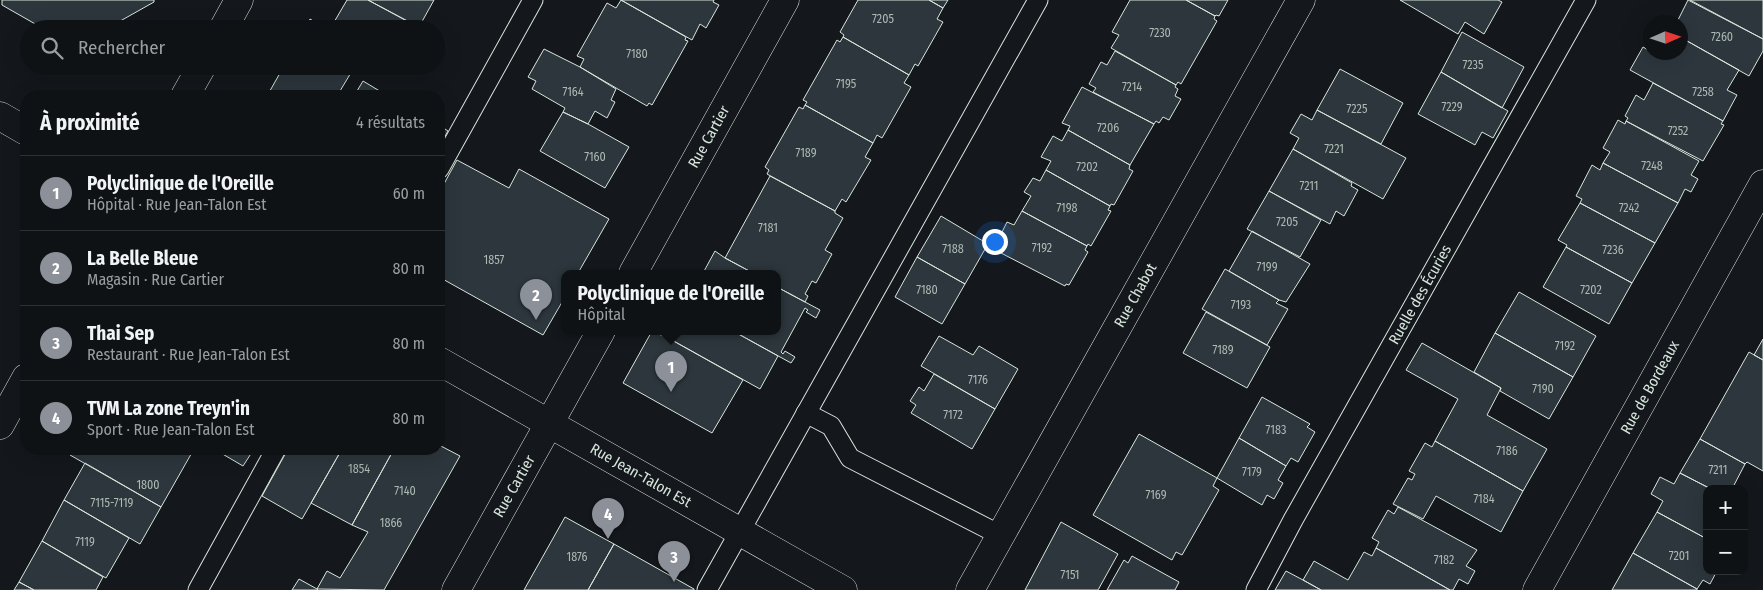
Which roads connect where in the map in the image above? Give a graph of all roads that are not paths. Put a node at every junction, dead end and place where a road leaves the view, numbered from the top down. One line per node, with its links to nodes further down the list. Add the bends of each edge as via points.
1 (239, 0): 7 (street)
2 (533, 0): 12 (lane)
3 (785, 0): 14 (street, Rue Cartier)
4 (1038, 0): 18 (lane)
5 (1301, 0): 23 (street, Rue Chabot)
6 (1586, 0): 29 (lane, Ruelle des Écuries)
7 (228, 20)
8 (197, 75): 9 (street)
9 (188, 90)
10 (0, 116): 11 (street)
11 (20, 128)
12 (445, 157)
13 (1763, 184): 30 (street, Rue de Bordeaux)
14 (635, 270)
15 (598, 335): 19 (street, Rue Cartier)
16 (445, 364): 19 (street, Rue Jean-Talon Est)
17 (20, 389): 20 (street)
18 (806, 413): 22 (lane); 23 (lane, via 831,426 850,458)
19 (549, 423): 22 (street, Rue Jean-Talon Est); 25 (street, Rue Cartier)
20 (0, 424)
21 (273, 455): 24 (lane)
22 (740, 531): 26 (lane); 27 (street, Rue Jean-Talon Est)
23 (1000, 536): 28 (street, Rue Chabot)
24 (198, 590)
25 (456, 590)
26 (707, 590)
27 (843, 590)
28 (970, 590)
29 (1256, 590)
30 (1537, 590)

